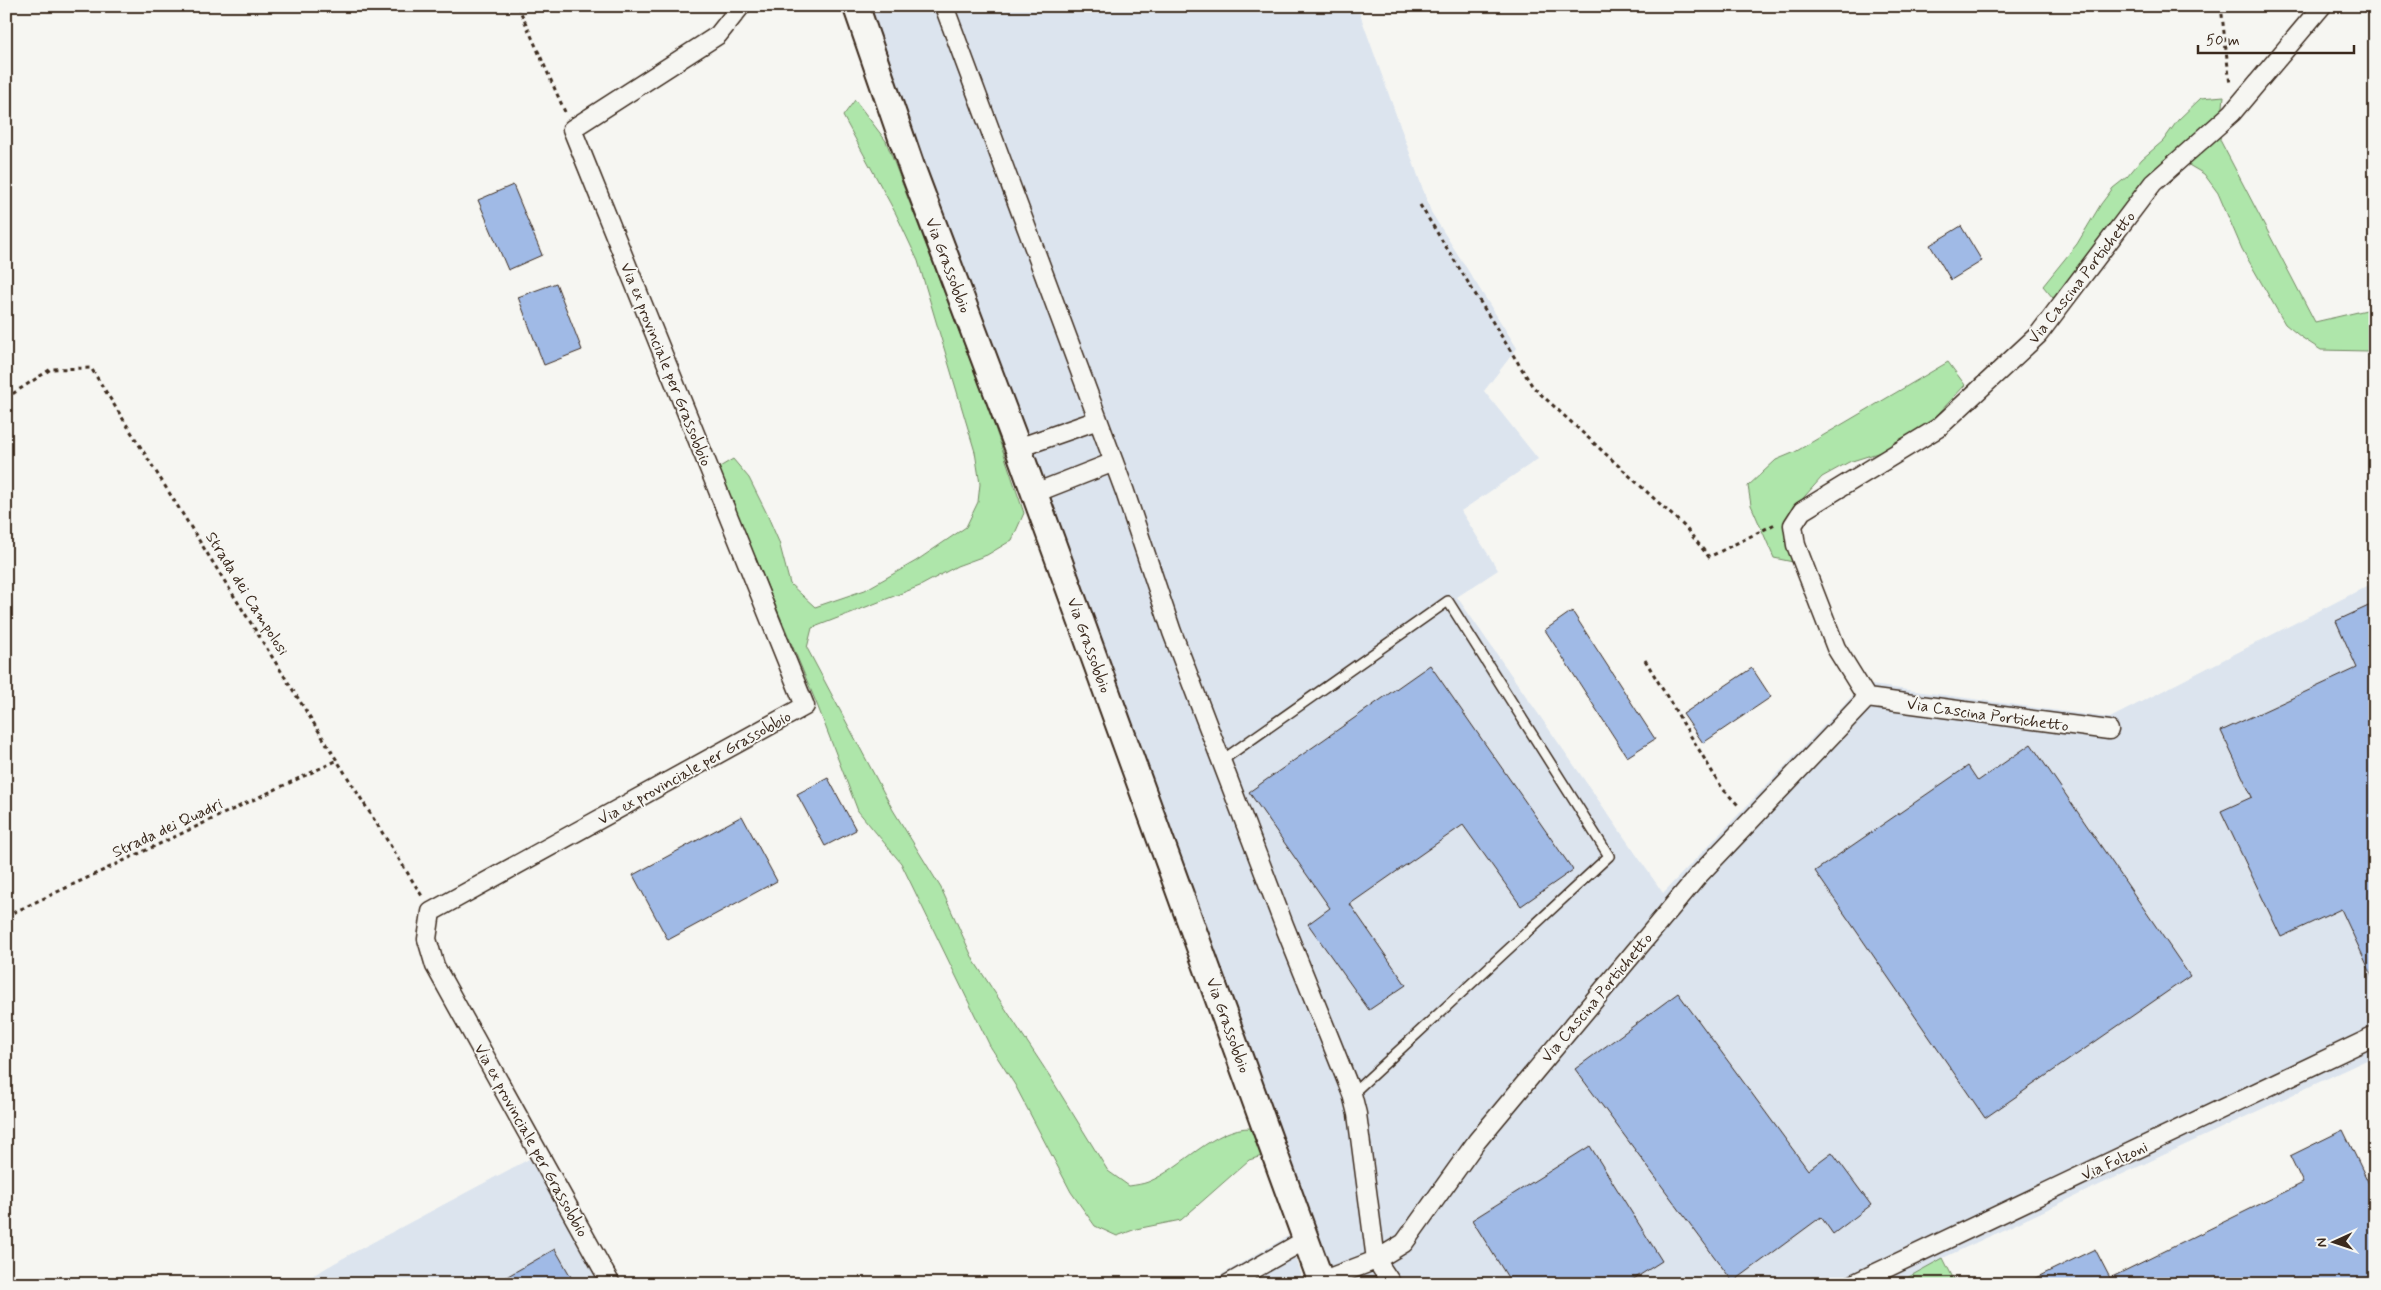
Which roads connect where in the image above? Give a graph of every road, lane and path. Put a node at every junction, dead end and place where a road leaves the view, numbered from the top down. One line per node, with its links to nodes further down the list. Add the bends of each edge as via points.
1 (518, 6): 8 (path)
2 (741, 6): 8 (street, via 718,35)
3 (856, 6): 12 (street, Via Grassobbio, via 912,168)
4 (944, 6): 11 (street)
5 (2221, 6): 7 (path)
6 (2322, 6): 7 (street, Via Cascina Portichetto)
7 (2232, 113): 15 (street, Via Cascina Portichetto, via 2154,183 2038,335 1938,428 1802,511)
8 (572, 128): 22 (street, Via ex provinciale per Grassobbio, via 805,706)
9 (1420, 205): 15 (path, via 1533,387 1685,527 1709,557 1777,523)
10 (6, 398): 19 (path, Strada dei Campolosi, via 51,369 91,368)
11 (1098, 420): 12 (street); 13 (street)
12 (1018, 448): 14 (street, Via Grassobbio)
13 (1114, 462): 14 (street); 20 (street, via 1172,632)
14 (1035, 493): 26 (street, Via Grassobbio)
15 (1793, 525): 17 (street, via 1796,545 1836,648)
16 (1645, 660): 21 (path, via 1722,788)
17 (1867, 698): 18 (street, Via Cascina Portichetto); 21 (street, Via Cascina Portichetto)
18 (2108, 730)
19 (338, 760): 22 (path, Strada dei Campolosi); 23 (path, Strada dei Quadri)
20 (1222, 761): 25 (street); 25 (lane, via 1448,601 1609,856)
21 (1752, 819): 27 (street, Via Cascina Portichetto, via 1696,877 1476,1141 1404,1243)
22 (431, 912): 29 (street, Via ex provinciale per Grassobbio, via 426,939 434,966)
23 (6, 916)
24 (2375, 1036): 32 (street, Via Folzoni)
25 (1352, 1094): 27 (street)
26 (1307, 1239): 28 (street, Via Grassobbio); 30 (street)
27 (1376, 1260): 28 (street, Via Cascina Portichetto); 31 (street)
28 (1322, 1282)
29 (612, 1284)
30 (1228, 1284)
31 (1392, 1284)
32 (1853, 1284)

